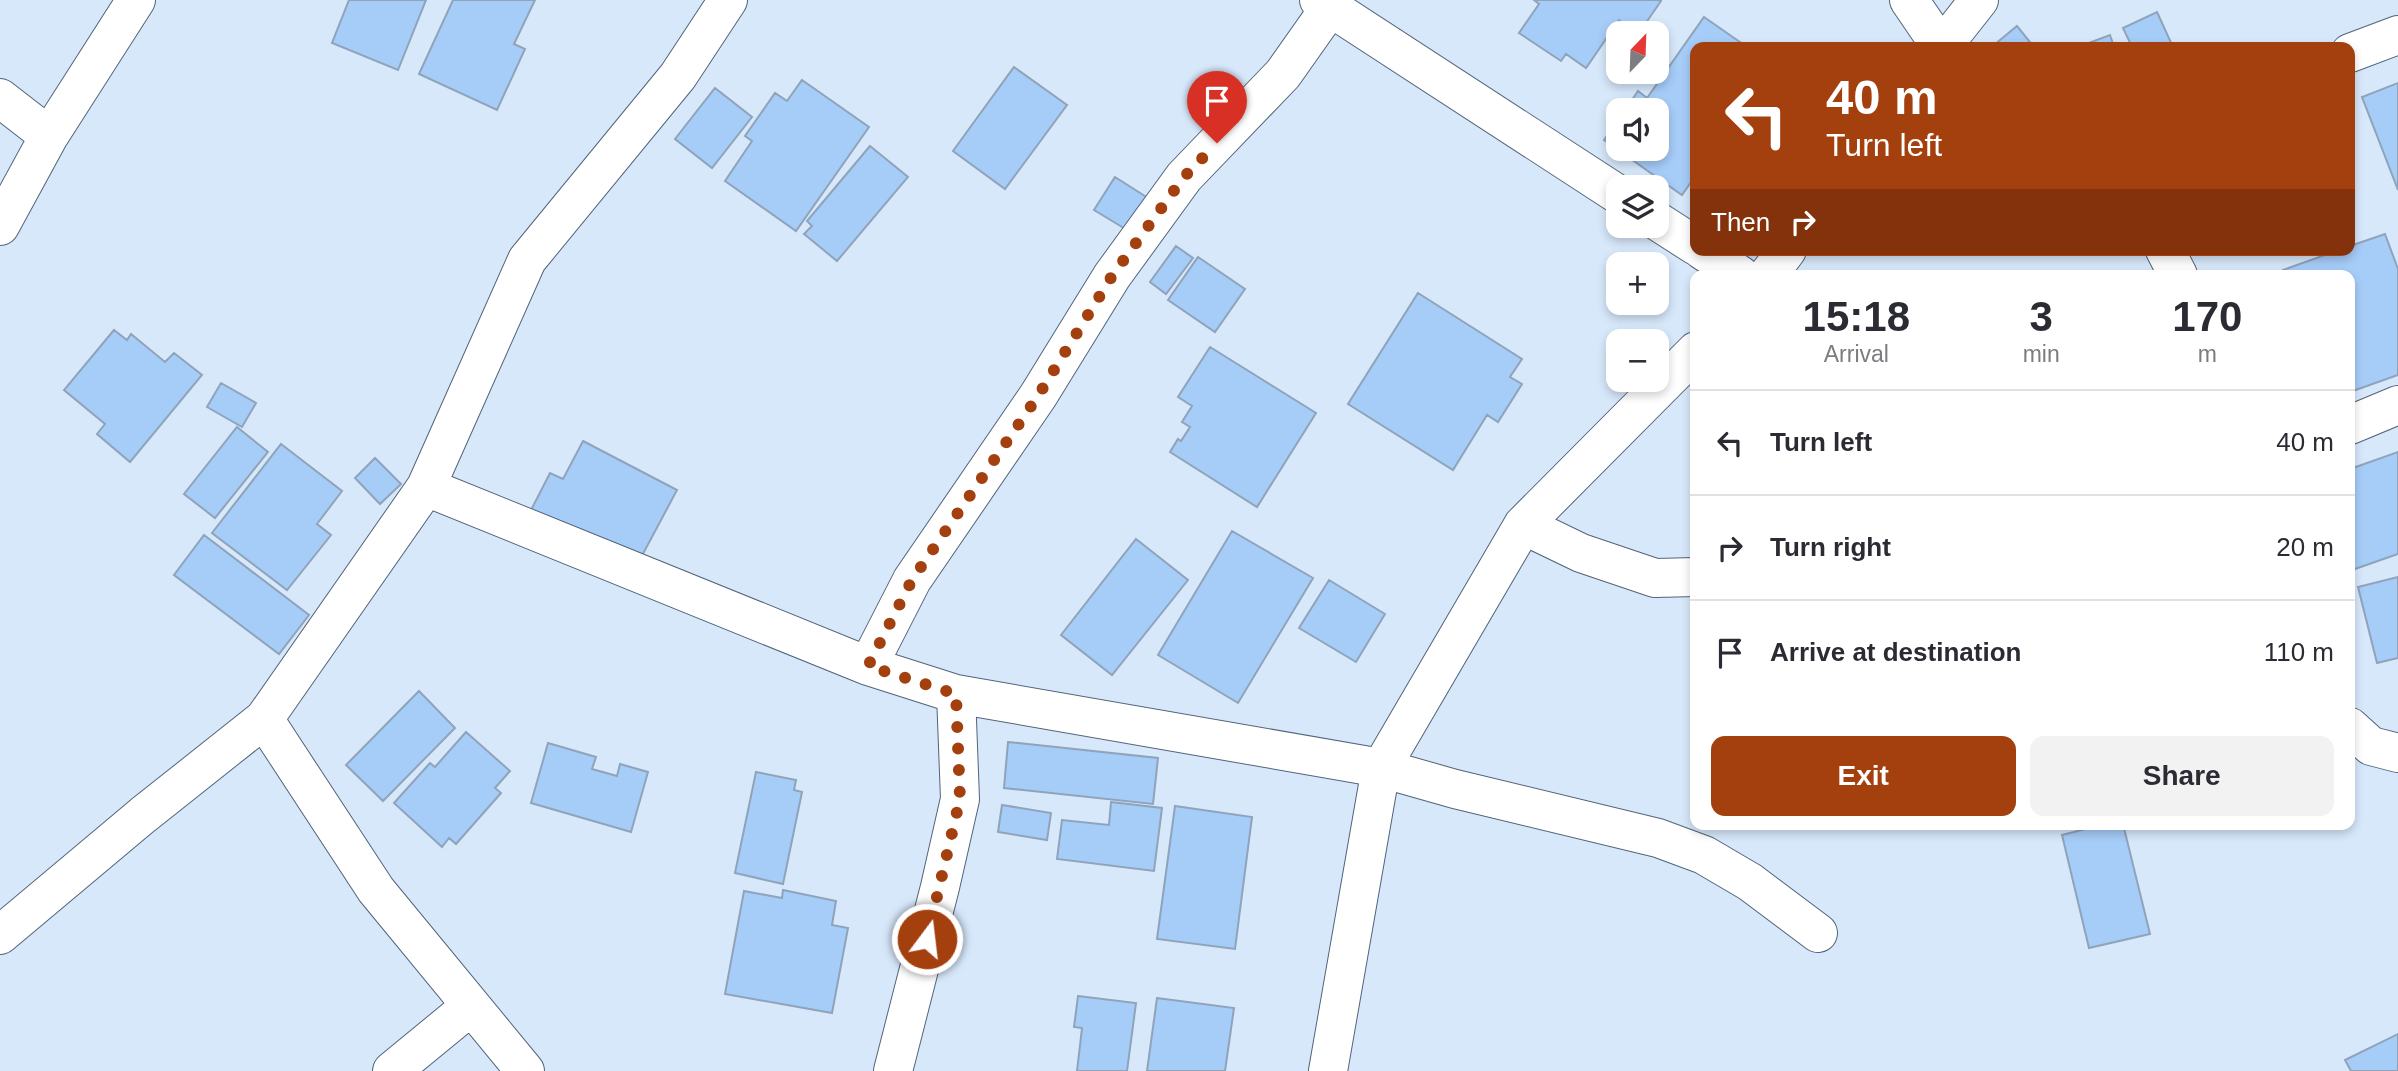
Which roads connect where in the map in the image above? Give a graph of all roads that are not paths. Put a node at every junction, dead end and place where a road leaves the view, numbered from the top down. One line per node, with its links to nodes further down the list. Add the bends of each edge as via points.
1 (136, 0): 11 (street)
2 (728, 0): 23 (street, via 678,76 527,260)
3 (1909, 0): 7 (street)
4 (1979, 0): 8 (street)
5 (1325, 3): 12 (street); 26 (street, via 1283,74 1184,177 1112,276 1038,396 912,580)
6 (2398, 35): 9 (street)
7 (1948, 42)
8 (1951, 42)
9 (2355, 51)
10 (0, 98): 11 (street)
11 (49, 136): 13 (street)
12 (1606, 187)
13 (0, 226)
14 (1669, 229): 15 (street)
15 (1690, 242)
16 (1711, 256): 18 (street)
17 (1782, 256): 19 (street)
18 (1732, 270)
19 (1772, 270)
20 (1690, 357): 24 (street)
21 (2398, 405): 22 (street)
22 (2355, 423)
23 (426, 487): 26 (street); 28 (street)
24 (1522, 525): 25 (street, via 1581,553 1655,578); 31 (street)
25 (1690, 577)
26 (868, 666): 27 (street)
27 (956, 694): 31 (street); 37 (street, via 960,799)
28 (264, 719): 33 (street); 34 (street, via 376,890)
29 (2355, 732): 30 (street, via 2371,746)
30 (2398, 753)
31 (1381, 768): 32 (street, via 1658,838 1704,855 1750,882); 38 (street)
32 (1818, 933)
33 (0, 935)
34 (471, 1006): 35 (street); 36 (street)
35 (392, 1071)
36 (525, 1071)
37 (893, 1071)
38 (1328, 1071)

